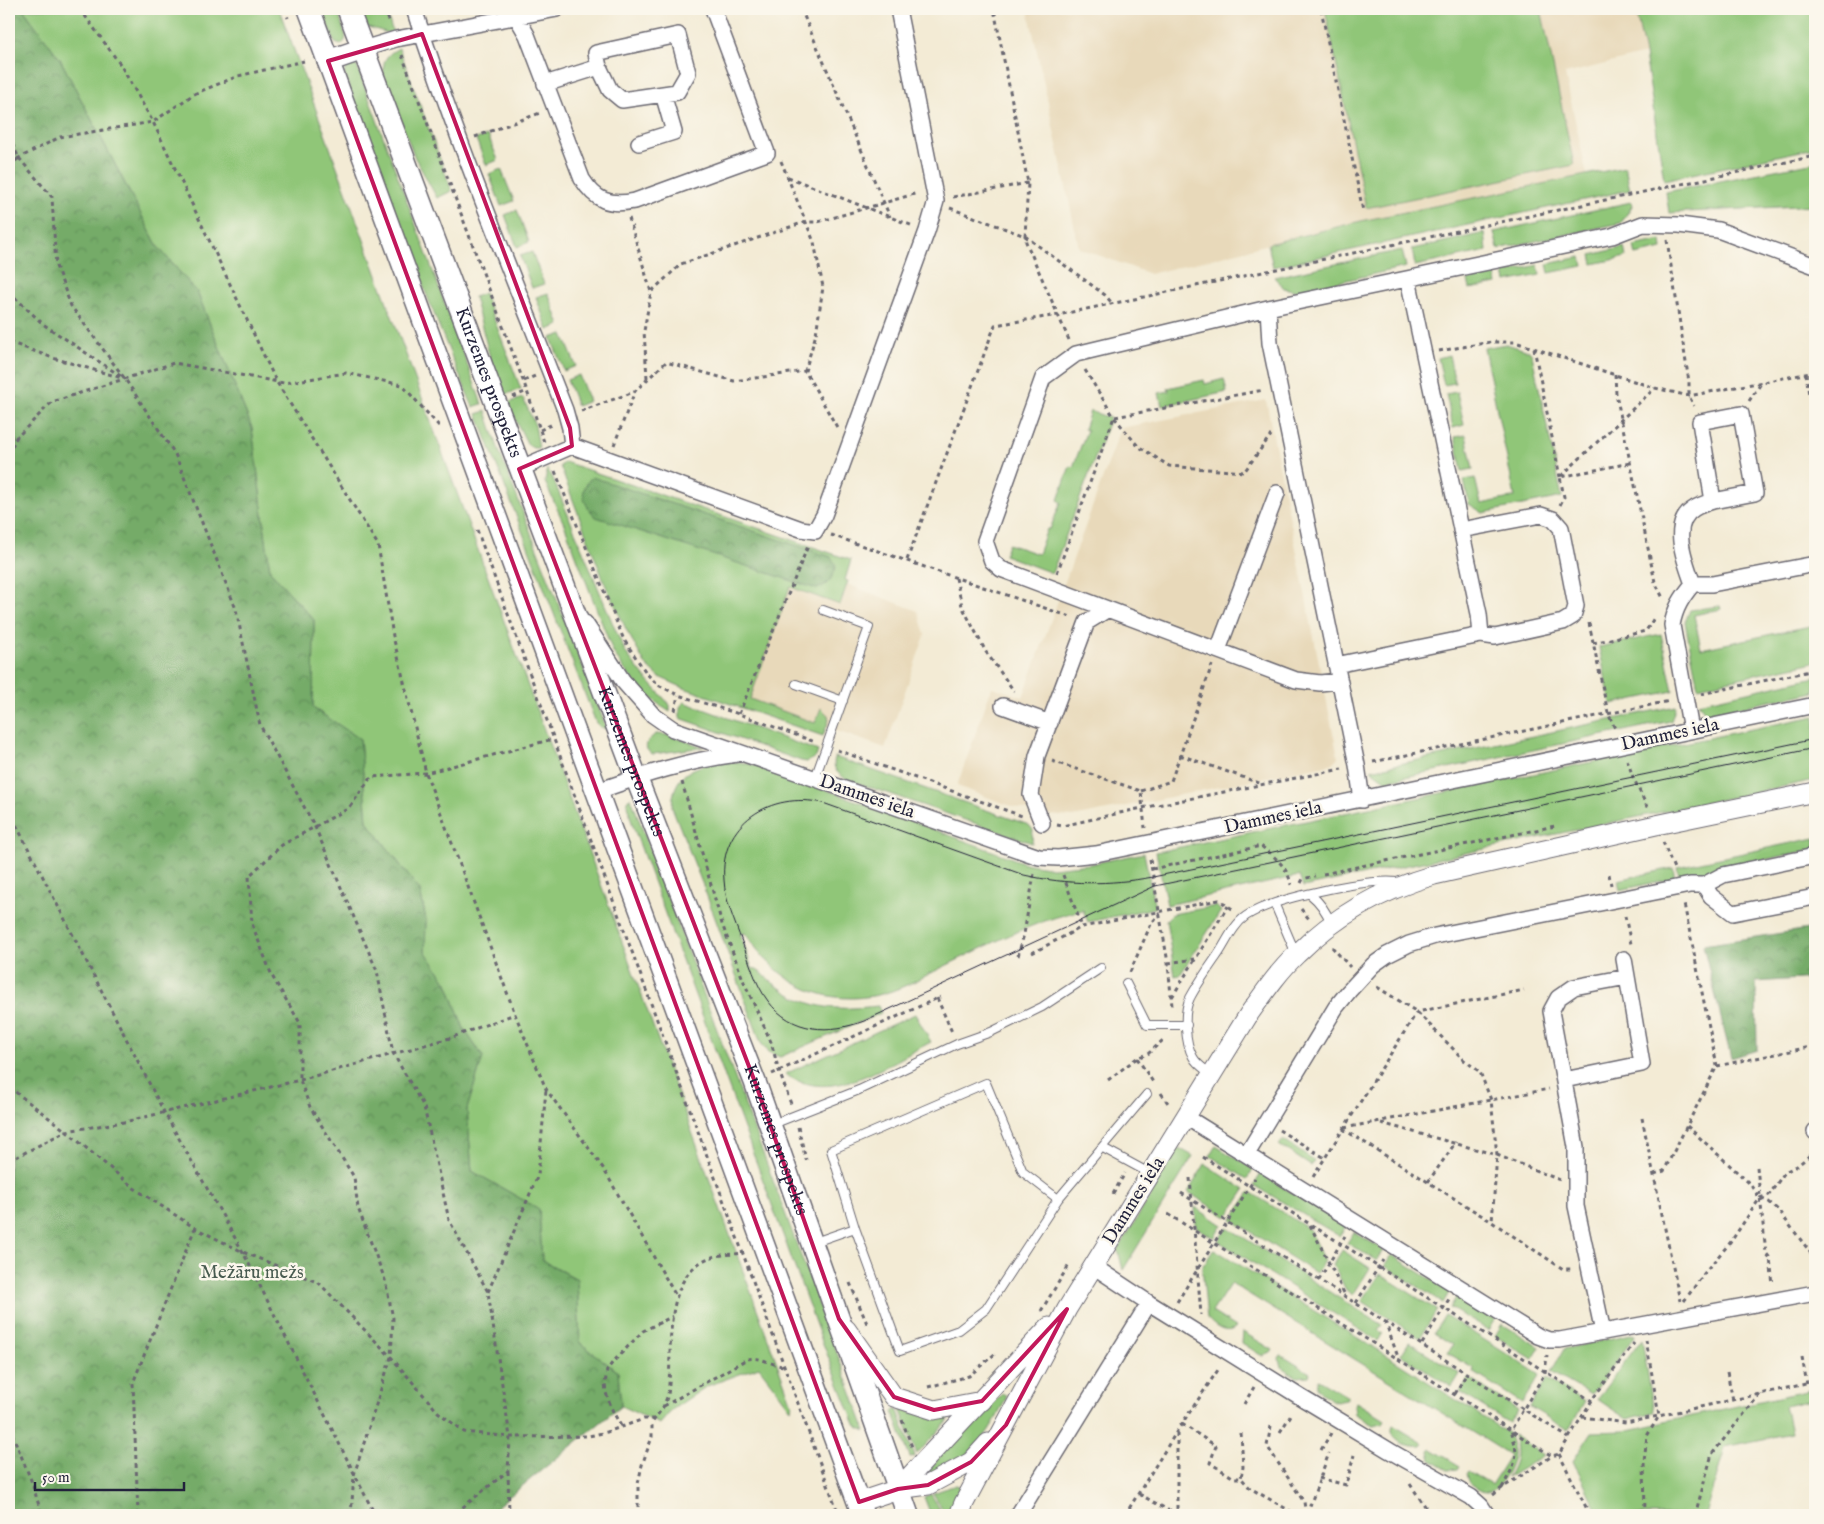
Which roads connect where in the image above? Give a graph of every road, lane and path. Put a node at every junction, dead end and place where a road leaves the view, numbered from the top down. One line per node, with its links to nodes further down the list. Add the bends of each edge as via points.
1 (80, 9): 23 (path, via 120,64)
2 (285, 9): 13 (path)
3 (309, 9): 18 (main road, Kurzemes prospekts)
4 (348, 9): 16 (main road, Kurzemes prospekts)
5 (414, 9): 14 (street)
6 (557, 9): 12 (street)
7 (713, 9): 27 (street)
8 (801, 9): 35 (path)
9 (898, 9): 34 (street)
10 (994, 9): 33 (path)
11 (1322, 9): 38 (path)
12 (516, 16): 14 (street); 20 (street, via 527,35)
13 (292, 26)
14 (422, 34): 15 (street); 26 (street)
15 (396, 39): 16 (street); 73 (path)
16 (363, 49): 18 (main road); 83 (main road, Kurzemes prospekts)
17 (301, 52): 23 (path, via 304,61 238,76 194,94)
18 (328, 61): 131 (main road, Kurzemes prospekts)
19 (599, 67): 20 (street); 21 (street, via 610,90 622,100); 21 (street, via 596,53 678,35 688,73 677,92)
20 (545, 84): 22 (street)
21 (663, 94): 25 (street, via 674,132)
22 (554, 107): 26 (path); 36 (street, via 589,190 607,202)
23 (153, 122): 29 (path, via 60,137); 61 (path)
24 (9, 138): 29 (path)
25 (639, 142)
26 (461, 143): 69 (street)
27 (767, 153): 32 (path, via 780,159); 36 (street)
28 (1815, 156): 48 (path)
29 (19, 158): 30 (path); 31 (path); 60 (path, via 52,197 56,266 71,306)
30 (9, 159)
31 (9, 166)
32 (788, 177): 37 (path); 40 (path)
33 (1028, 183): 34 (path); 43 (path)
34 (940, 196): 35 (path); 42 (street); 43 (path, via 948,208)
35 (884, 202): 37 (path); 39 (path)
36 (625, 203): 47 (path)
37 (866, 207): 39 (path); 40 (path, via 818,222)
38 (1363, 211)
39 (890, 217): 42 (path)
40 (805, 222): 47 (path, via 680,264); 55 (path, via 814,242 823,287 816,334)
41 (1665, 225): 44 (street, via 1718,230); 45 (street, via 1643,224 1612,236); 66 (path)
42 (927, 231): 79 (street)
43 (1025, 236): 48 (path, via 1106,295); 50 (path)
44 (1815, 266)
45 (1408, 279): 49 (street); 54 (street)
46 (9, 292): 60 (path, via 42,324)
47 (651, 292): 59 (path, via 644,331)
48 (1112, 303): 50 (path)
49 (1268, 308): 53 (street); 62 (street, via 1270,343)
50 (1058, 315): 53 (path); 91 (path, via 995,325)
51 (9, 342): 60 (path)
52 (1534, 348): 54 (path, via 1504,341); 57 (path); 84 (path)
53 (1076, 354): 70 (path); 96 (street, via 1043,378 985,541 992,561 1001,569)
54 (1424, 354): 89 (street)
55 (805, 371): 59 (path, via 734,381 666,362); 79 (path)
56 (1815, 372): 58 (path)
57 (1614, 374): 63 (path); 71 (path)
58 (1806, 374): 65 (path); 66 (path)
59 (647, 378): 64 (path)
60 (125, 379): 61 (path, via 174,363); 74 (path, via 52,402); 139 (path, via 175,454 236,609 260,725)
61 (276, 381): 68 (path, via 284,383 346,373 402,385 439,426); 127 (path, via 378,545 393,636)
62 (1279, 388): 67 (street); 70 (path)
63 (1656, 388): 66 (path); 71 (path)
64 (634, 391): 69 (path); 78 (path)
65 (1809, 395)
66 (1689, 396): 72 (path)
67 (1285, 416): 70 (path, via 1244,472 1169,466 1138,446); 106 (street)
68 (436, 417)
69 (567, 417): 73 (path); 77 (street)
70 (1114, 417): 96 (path)
71 (1621, 419): 82 (path); 84 (path)
72 (1700, 422): 86 (street); 86 (street, via 1741,414 1755,492)
73 (540, 430): 81 (path)
74 (17, 436): 75 (path); 76 (path); 80 (path)
75 (9, 437)
76 (9, 445)
77 (572, 446): 81 (street); 90 (street)
78 (613, 447)
79 (848, 448): 90 (street)
80 (9, 453)
81 (549, 456): 83 (street); 115 (path, via 632,654 658,685 678,695)
82 (1630, 463): 84 (path); 94 (path)
83 (519, 469): 97 (main road, Kurzemes prospekts)
84 (1560, 477): 87 (path, via 1564,498)
85 (1277, 493): 105 (street)
86 (1713, 501): 95 (street, via 1694,508 1682,526 1680,537)
87 (1553, 519): 89 (street, via 1541,515); 98 (street, via 1561,528)
88 (476, 528): 119 (path)
89 (1461, 530): 103 (street)
90 (815, 531): 91 (path); 115 (path)
91 (907, 560): 93 (path)
92 (1815, 564): 95 (street, via 1712,584)
93 (956, 577): 102 (path); 116 (path, via 962,606 986,652)
94 (1654, 582)
95 (1693, 584): 110 (street, via 1680,600 1672,625)
96 (1052, 587): 99 (street)
97 (570, 598): 122 (street, Dammes iela, via 623,682 653,715 674,729); 128 (main road, Kurzemes prospekts)
98 (1576, 606): 103 (street, via 1573,616 1564,622 1495,637); 104 (path, via 1586,612)
99 (1108, 609): 102 (street); 105 (street)
100 (822, 610): 111 (lane, via 869,627)
101 (1655, 617): 104 (path, via 1646,631)
102 (1087, 622): 117 (street)
103 (1481, 635): 106 (street)
104 (1593, 643): 114 (path)
105 (1218, 650): 108 (street, via 1296,680); 123 (path)
106 (1336, 666): 108 (street)
107 (1815, 670): 110 (path)
108 (1339, 681): 126 (street)
109 (796, 684): 111 (lane)
110 (1685, 698): 114 (path); 118 (street)
111 (843, 701): 121 (lane)
112 (1815, 705): 118 (street, Dammes iela)
113 (1003, 706): 116 (street)
114 (1608, 713): 126 (path)
115 (739, 714): 121 (path)
116 (1033, 717): 117 (street)
117 (1050, 723): 124 (street)
118 (1691, 730): 120 (street, Dammes iela)
119 (553, 739): 127 (path); 237 (path)
120 (1622, 745): 134 (street, Dammes iela); 138 (path)
121 (827, 746): 129 (lane); 137 (path)
122 (741, 754): 125 (street, Dammes iela); 129 (street, Dammes iela)
123 (1180, 755): 130 (path); 132 (path, via 1171,781)
124 (1037, 756): 132 (path); 137 (street, via 1031,795)
125 (679, 764): 128 (street, Dammes iela); 180 (path, via 722,924 771,1042)
126 (1357, 766): 130 (path); 134 (street)
127 (426, 773): 139 (path, via 371,777 349,808); 173 (path)
128 (636, 777): 131 (street, Dammes iela); 184 (main road, Kurzemes prospekts)
129 (816, 778): 143 (street, Dammes iela)
130 (1262, 785): 135 (path)
131 (598, 791): 233 (main road, Kurzemes prospekts)
132 (1141, 791): 135 (path)
133 (1815, 792): 138 (street, Dammes iela)
134 (1362, 800): 143 (street, Dammes iela, via 1096,854)
135 (1142, 808): 137 (path, via 1062,826); 140 (path)
136 (9, 811): 190 (path)
137 (1042, 823)
138 (1656, 825): 146 (street, Dammes iela); 148 (path)
139 (315, 827): 178 (path, via 377,971); 182 (path, via 282,845 249,876 252,924 272,976 300,1023)
140 (1146, 834)
141 (1150, 853): 144 (path)
142 (1815, 856): 147 (street, via 1723,875)
143 (1039, 857): 161 (path)
144 (1152, 868): 151 (path, via 1261,846 1283,865 1290,878); 155 (path)
145 (1063, 874): 158 (path)
146 (1405, 883): 149 (lane, via 1364,883); 157 (street, Dammes iela, via 1375,897)
147 (1704, 885): 148 (street); 150 (street, via 1711,896 1733,913)
148 (1680, 887): 152 (street); 179 (path)
149 (1311, 895): 151 (lane); 157 (lane, via 1324,909)
150 (1815, 897)
151 (1292, 898): 153 (lane)
152 (1621, 899): 163 (path, via 1632,950); 167 (street, via 1434,936 1387,955)
153 (1275, 905): 156 (lane); 160 (lane)
154 (1228, 906): 155 (path, via 1219,900); 156 (path); 162 (path)
155 (1160, 913): 158 (path); 165 (path); 169 (path, via 1151,924)
156 (1245, 917): 175 (lane, via 1190,998)
157 (1331, 925): 160 (street, Dammes iela)
158 (1082, 927): 159 (path)
159 (1032, 953)
160 (1296, 954): 181 (street, Dammes iela, via 1249,1014)
161 (1018, 956)
162 (1196, 958): 165 (path); 171 (path)
163 (1624, 959): 168 (street)
164 (1344, 962): 167 (path)
165 (1168, 963): 171 (path)
166 (1101, 968): 176 (lane, via 1042,1007 991,1032)
167 (1361, 977): 172 (path); 194 (street, via 1336,1007)
168 (1627, 977): 185 (street, via 1574,987 1558,998 1551,1011); 185 (street, via 1642,1064)
169 (1126, 983): 174 (lane, via 1147,1025)
170 (1524, 990): 172 (path)
171 (1172, 997): 174 (path)
172 (1417, 1012): 189 (path, via 1480,1072); 198 (path)
173 (514, 1014): 178 (path, via 450,1038); 187 (path)
174 (1173, 1025): 175 (lane); 183 (path, via 1149,1053 1136,1058)
175 (1187, 1025): 181 (lane, via 1188,1046 1193,1058)
176 (957, 1044): 180 (path, via 938,997); 191 (lane)
177 (1815, 1046): 179 (path)
178 (393, 1053): 182 (path); 248 (path, via 424,1107 449,1220)
179 (1717, 1066): 197 (path)
180 (779, 1071): 184 (path); 191 (path)
181 (1212, 1075): 192 (street, Dammes iela)
182 (300, 1080): 190 (path); 269 (path, via 310,1107 354,1177 358,1208 385,1280 393,1318)
183 (1108, 1080)
184 (755, 1082): 196 (main road, Kurzemes prospekts)
185 (1564, 1083): 189 (path); 216 (street, via 1576,1147)
186 (9, 1087): 199 (path)
187 (546, 1089): 248 (path, via 538,1175); 250 (path, via 603,1168)
188 (1147, 1094): 201 (lane)
189 (1491, 1100): 195 (path); 204 (path)
190 (164, 1112): 199 (path); 236 (path)
191 (795, 1116): 196 (lane); 207 (path)
192 (1186, 1117): 203 (street); 211 (street, Dammes iela)
193 (1642, 1118): 212 (path)
194 (1266, 1122): 203 (street); 206 (path)
195 (1378, 1122): 198 (path); 200 (path)
196 (771, 1125): 231 (main road, Kurzemes prospekts)
197 (1687, 1126): 212 (path, via 1664,1171); 219 (path, via 1748,1182)
198 (1343, 1129): 206 (path); 214 (path)
199 (66, 1131): 208 (path); 228 (path, via 134,1188)
200 (1456, 1142): 204 (path); 214 (path)
201 (1103, 1148): 209 (lane); 220 (lane)
202 (1815, 1151): 219 (path, via 1785,1172 1769,1194)
203 (1247, 1154): 217 (street)
204 (1497, 1155): 216 (path); 226 (path)
205 (1203, 1157): 215 (path)
206 (1325, 1158): 217 (path)
207 (806, 1160)
208 (9, 1161)
209 (1130, 1163): 211 (lane); 221 (path)
210 (1757, 1167): 219 (path)
211 (1150, 1174): 241 (street, Dammes iela)
212 (1654, 1174): 219 (path, via 1682,1306)
213 (1190, 1178): 222 (path)
214 (1428, 1182): 226 (path)
215 (1250, 1187): 225 (path); 227 (path)
216 (1576, 1187): 244 (street, via 1576,1206)
217 (1305, 1190): 224 (street)
218 (1181, 1193): 222 (path)
219 (1760, 1198): 240 (path, via 1778,1210 1810,1252); 252 (path)
220 (1058, 1199): 229 (lane, via 986,1309 959,1330 900,1351); 229 (lane, via 1022,1172 986,1083 831,1150)
221 (1109, 1200)
222 (1192, 1200): 225 (path); 230 (path)
223 (1168, 1214): 230 (path)
224 (1354, 1221): 234 (path); 235 (street)
225 (1227, 1222): 232 (path); 246 (path)
226 (1492, 1222): 244 (path, via 1563,1269)
227 (1310, 1224): 234 (path); 239 (path)
228 (196, 1228): 236 (path); 316 (path, via 133,1383)
229 (856, 1228): 231 (lane)
230 (1194, 1231): 232 (path); 243 (path)
231 (812, 1243): 260 (main road, Kurzemes prospekts)
232 (1214, 1243): 243 (path); 271 (path)
233 (764, 1244): 237 (path); 313 (main road, Kurzemes prospekts)
234 (1341, 1244): 239 (path); 242 (path)
235 (1392, 1244): 242 (path); 247 (street)
236 (243, 1252): 269 (path, via 319,1283); 307 (path)
237 (742, 1253): 250 (path, via 701,1262 685,1278); 272 (path)
238 (1073, 1259): 259 (path)
239 (1329, 1263): 246 (path); 251 (path)
240 (1815, 1265)
241 (1093, 1266): 253 (street); 256 (street, Dammes iela)
242 (1378, 1267): 254 (path); 255 (path)
243 (1198, 1268): 257 (path); 266 (path, via 1202,1317)
244 (1590, 1270): 264 (street)
245 (846, 1276): 263 (path)
246 (1319, 1280): 251 (path)
247 (1458, 1286): 255 (path); 265 (street)
248 (488, 1292): 299 (path)
249 (1815, 1293): 252 (street)
250 (676, 1296): 258 (path)
251 (1345, 1296): 254 (path)
252 (1775, 1301): 262 (street)
253 (1149, 1303): 257 (street); 325 (street)
254 (1356, 1303): 261 (path)
255 (1444, 1308): 267 (path); 274 (path)
256 (1066, 1309): 284 (street, Dammes iela); 292 (street, Dammes iela)
257 (1169, 1315): 266 (street)
258 (673, 1316): 286 (path, via 670,1381); 294 (path, via 643,1332 607,1370 606,1393)
259 (1036, 1318)
260 (840, 1319): 282 (street); 311 (main road, Kurzemes prospekts)
261 (1385, 1321): 267 (path); 271 (path)
262 (1643, 1325): 264 (street); 285 (path, via 1639,1337); 288 (path)
263 (870, 1330)
264 (1603, 1332): 265 (street)
265 (1549, 1340): 274 (path)
266 (1212, 1341): 314 (street, via 1471,1497)
267 (1422, 1344): 276 (path)
268 (999, 1350): 279 (path, via 970,1376)
269 (391, 1357): 299 (path, via 438,1412 464,1432); 307 (path)
270 (1802, 1357): 278 (path)
271 (1398, 1358): 280 (path)
272 (784, 1366): 286 (path, via 760,1358 747,1359); 322 (path)
273 (1220, 1367): 291 (path)
274 (1546, 1372): 285 (path); 287 (path)
275 (1727, 1372): 283 (path)
276 (1467, 1373): 280 (path); 287 (path)
277 (1815, 1382): 278 (path)
278 (1807, 1384): 281 (path)
279 (920, 1388)
280 (1454, 1394): 296 (path)
281 (1761, 1394): 283 (path); 332 (path, via 1712,1454)
282 (894, 1397): 284 (street, via 934,1410); 305 (path)
283 (1733, 1400): 288 (path)
284 (982, 1401): 305 (street, Dammes iela)
285 (1592, 1401): 289 (path)
286 (663, 1407): 290 (path)
287 (1524, 1408): 296 (path); 300 (path)
288 (1660, 1416): 289 (path, via 1626,1423); 331 (path, via 1647,1436)
289 (1582, 1417): 300 (path)
290 (654, 1419): 294 (path); 321 (path, via 638,1484)
291 (1182, 1424): 297 (path); 308 (path, via 1216,1446 1210,1463 1234,1478)
292 (1006, 1425): 311 (street, Dammes iela, via 971,1462 928,1485); 324 (street, Dammes iela)
293 (9, 1426): 315 (path)
294 (621, 1426): 299 (path, via 607,1432 575,1436)
295 (1272, 1426): 329 (path, via 1267,1446 1304,1502)
296 (1511, 1430): 304 (path); 310 (path, via 1518,1452)
297 (1177, 1431): 312 (path); 327 (path)
298 (1240, 1433): 308 (path)
299 (510, 1437): 306 (path)
300 (1569, 1438): 302 (path)
301 (1328, 1453): 309 (path)
302 (1559, 1454): 304 (path); 330 (path)
303 (1354, 1455): 309 (path, via 1346,1484)
304 (1552, 1456): 310 (path)
305 (920, 1466): 311 (street, Dammes iela)
306 (508, 1471): 319 (path); 320 (path)
307 (354, 1475): 317 (path); 318 (path)
308 (1241, 1478): 328 (path, via 1250,1488)
309 (1319, 1478): 329 (path)
310 (1502, 1488): 314 (path)
311 (898, 1489): 313 (street, Dammes iela); 323 (main road, Kurzemes prospekts)
312 (1139, 1494): 326 (path); 327 (path)
313 (861, 1509)
314 (1484, 1511)
315 (42, 1515)
316 (138, 1515)
317 (351, 1515)
318 (375, 1515)
319 (453, 1515)
320 (509, 1515)
321 (638, 1515)
322 (839, 1515)
323 (908, 1515)
324 (959, 1515)
325 (1018, 1515)
326 (1125, 1515)
327 (1177, 1515)
328 (1302, 1515)
329 (1306, 1515)
330 (1590, 1515)
331 (1645, 1515)
332 (1695, 1515)

